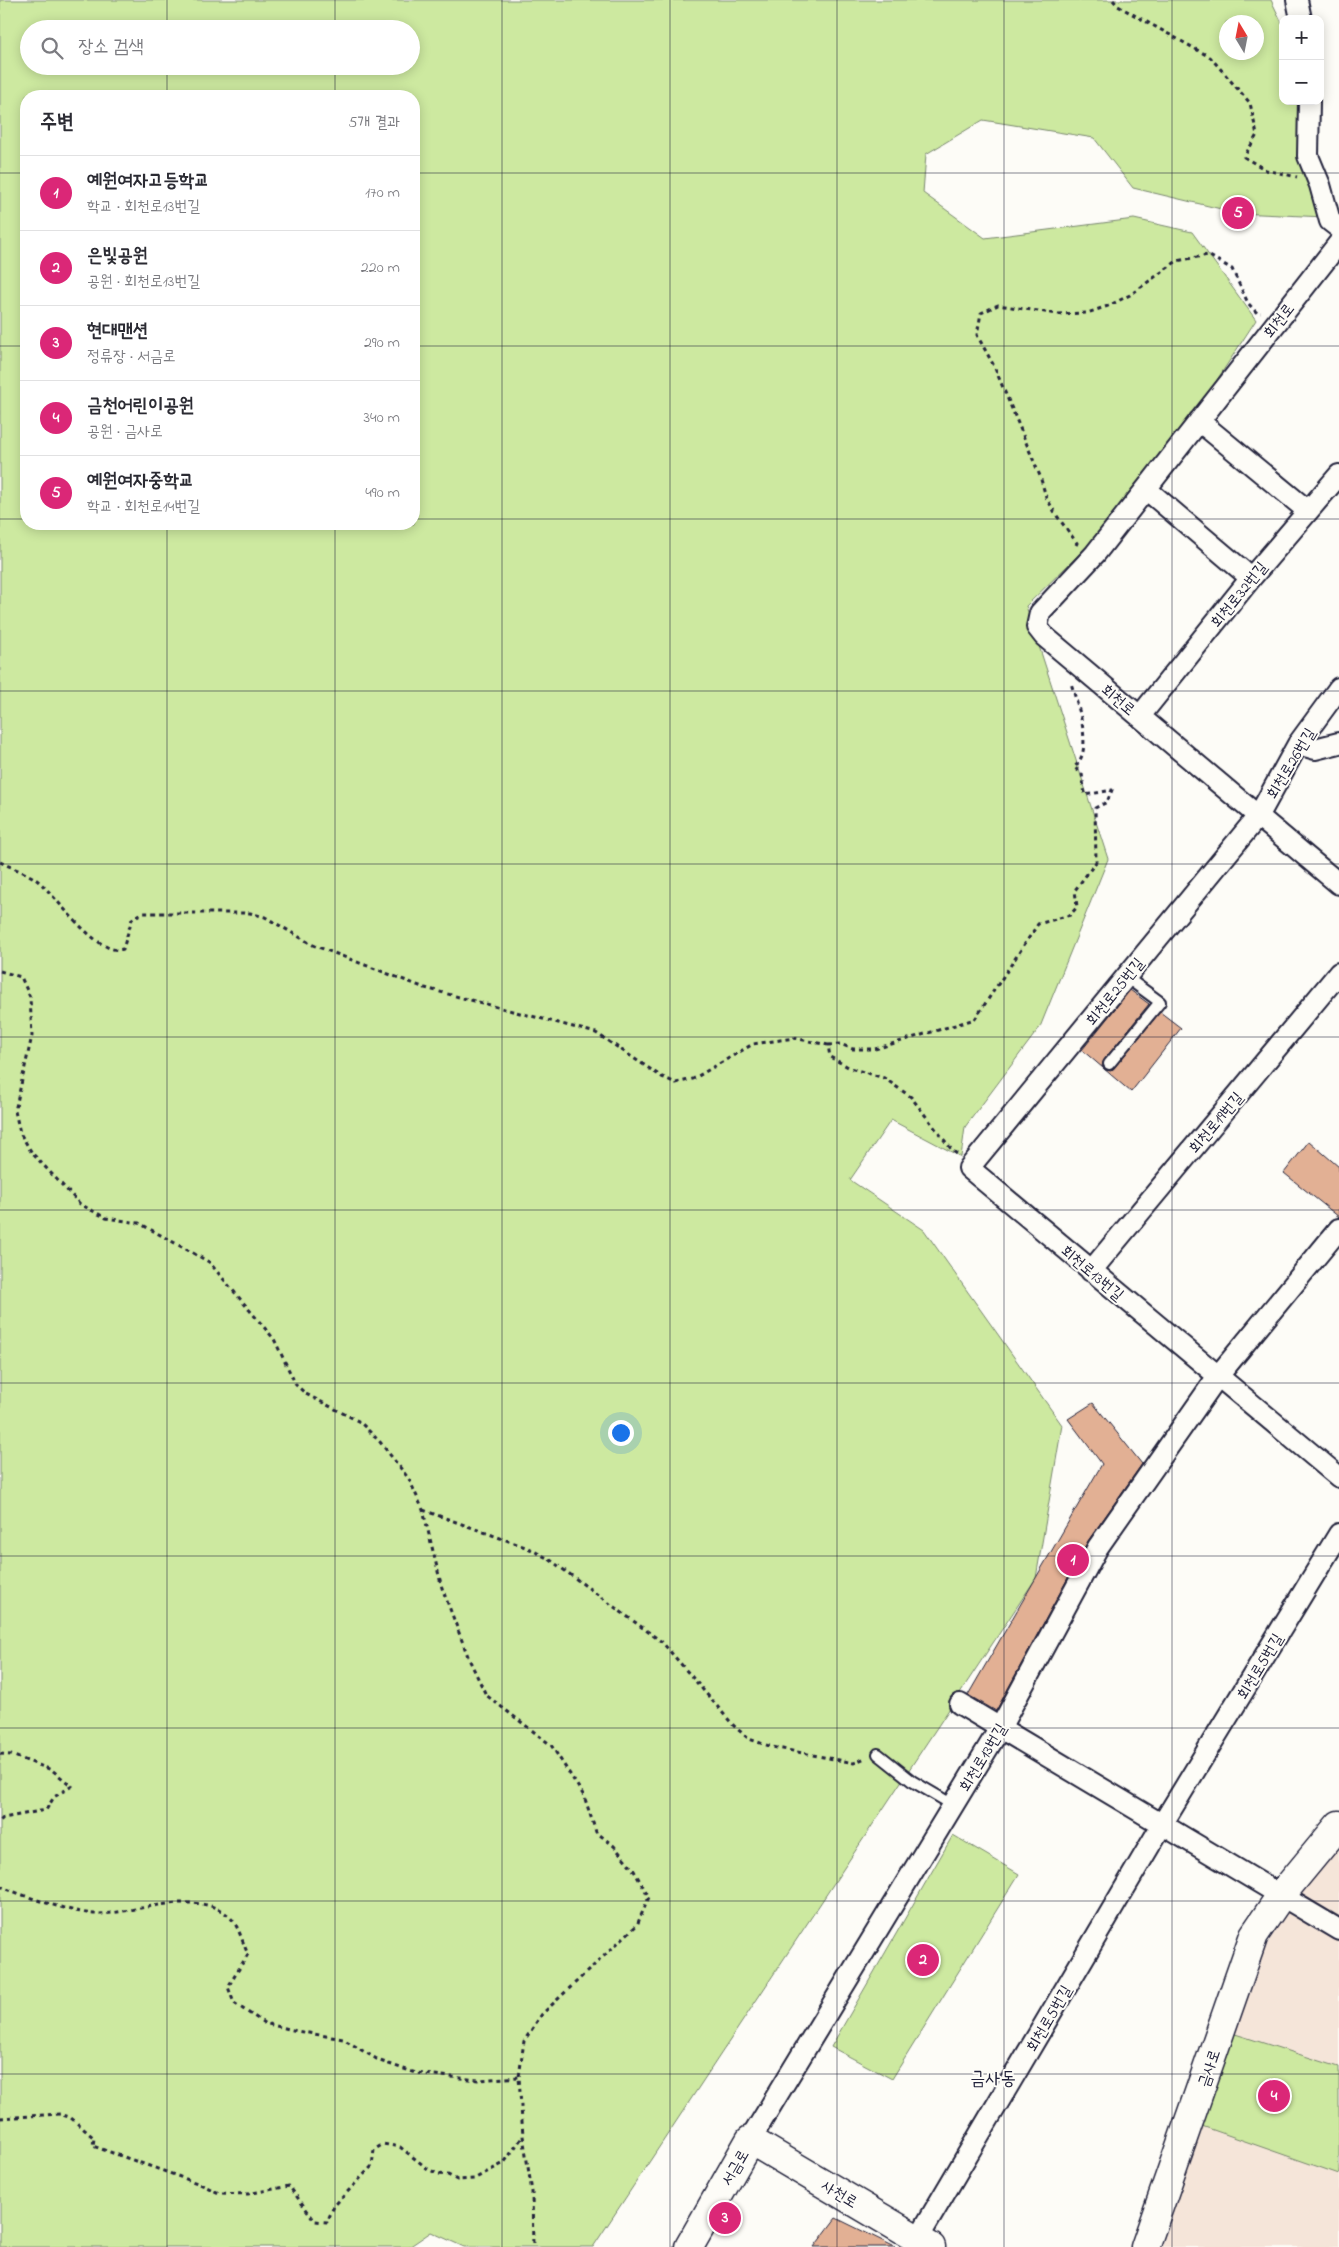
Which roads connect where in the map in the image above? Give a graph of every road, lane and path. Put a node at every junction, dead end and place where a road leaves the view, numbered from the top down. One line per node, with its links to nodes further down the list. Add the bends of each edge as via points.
1 (1113, 0): 5 (path, via 1118,6 1210,57 1250,103 1257,135 1244,157 1266,170)
2 (1297, 0): 3 (street)
3 (1300, 15)
4 (1309, 105): 5 (street, via 1308,156)
5 (1320, 185): 6 (street, via 1330,221)
6 (1339, 228)
7 (1339, 243): 8 (street, 회천로)
8 (1199, 421): 10 (street, 회천로); 11 (street)
9 (1339, 475): 11 (street, 회천로32번길)
10 (1146, 489): 12 (street); 14 (street, 회천로, via 1095,554 1040,612 1037,627)
11 (1308, 511): 12 (street, 회천로32번길)
12 (1251, 578): 14 (street, 회천로32번길)
13 (1339, 688): 15 (street, 회천로26번길)
14 (1140, 716): 17 (street, 회천로)
15 (1298, 744): 16 (street, via 1315,748); 17 (street, 회천로26번길)
16 (1339, 744)
17 (1259, 815): 19 (street, 회천로); 22 (street, 회천로25번길)
18 (0, 862): 24 (path, via 37,881 108,949 123,949 132,919 142,913 250,913 265,917 312,945 425,988 596,1033 676,1083 693,1079 763,1041 794,1038 828,1045 830,1057 850,1068 884,1078 911,1097)
19 (1339, 884)
20 (0, 971): 29 (path, via 21,977 30,997 32,1036 15,1111 20,1133 32,1153 80,1204 106,1218 139,1224 209,1262 274,1339 296,1385 306,1394 360,1422 409,1479)
21 (1339, 973): 26 (street, 회천로19번길)
22 (1126, 976): 23 (lane, via 1160,1002); 24 (street, 회천로25번길)
23 (1109, 1064)
24 (969, 1168): 26 (street, 회천로13번길)
25 (1339, 1229): 27 (street, 회천로13번길)
26 (1091, 1271): 27 (street, 회천로13번길)
27 (1218, 1376): 28 (street); 32 (street, 회천로13번길, via 1098,1547)
28 (1339, 1477)
29 (423, 1510): 34 (path, via 528,1548 557,1565 662,1642 749,1739 772,1747 854,1762); 42 (path, via 442,1588 468,1659 486,1695 551,1745 584,1796 596,1832 614,1846 633,1869 649,1897 636,1925 542,2014 524,2041)
30 (1339, 1534): 37 (street, 회천로5번길)
31 (960, 1704): 32 (street)
32 (1000, 1728): 35 (street, 회천로13번길); 37 (street)
33 (0, 1754): 36 (path, via 52,1770 72,1786 54,1798 46,1810)
34 (878, 1754): 35 (lane, via 912,1781)
35 (953, 1805): 45 (street, 회천로13번길)
36 (0, 1821)
37 (1162, 1824): 40 (street); 46 (street, 회천로5번길)
38 (1339, 1825): 40 (main road, 금사로)
39 (0, 1886): 42 (path, via 65,1908 98,1914 191,1902 222,1911 234,1923 248,1954 228,1987 234,2003 264,2023 342,2039 380,2061 416,2073 478,2080)
40 (1282, 1894): 41 (street); 49 (main road, 금사로, via 1254,1935)
41 (1339, 1930)
42 (518, 2077): 44 (path)
43 (0, 2118): 44 (path, via 60,2114 71,2118 94,2138 93,2146 218,2193 248,2194 289,2186 315,2220 327,2222 334,2206 372,2166 374,2150 383,2144 400,2147 428,2169 457,2180 474,2179 504,2163)
44 (523, 2136): 47 (path, via 532,2192)
45 (750, 2140): 46 (main road, 사천로); 48 (main road, 서금로)
46 (920, 2244)
47 (533, 2247)
48 (689, 2247)
49 (1145, 2247)

